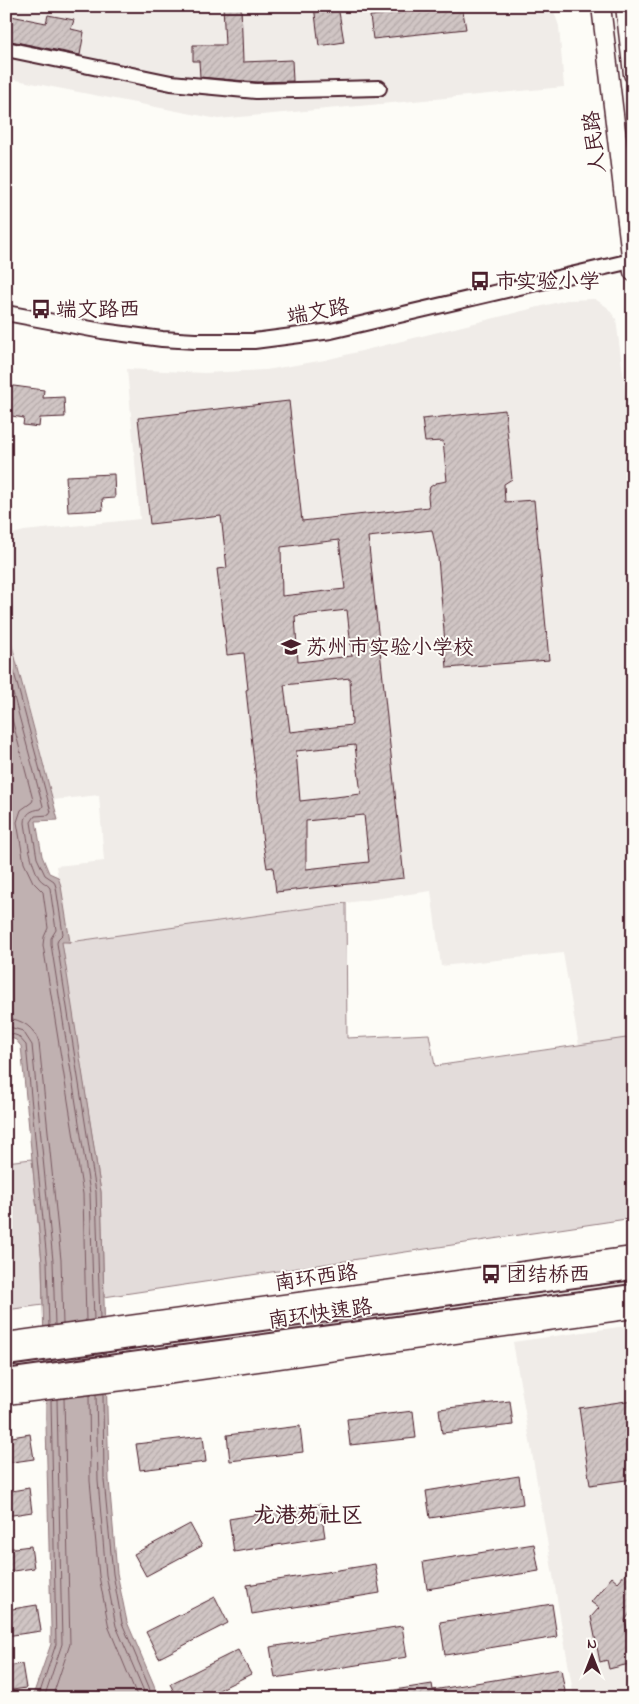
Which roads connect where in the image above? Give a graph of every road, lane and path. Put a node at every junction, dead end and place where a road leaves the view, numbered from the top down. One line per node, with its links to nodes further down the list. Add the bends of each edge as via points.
1 (601, 6): 6 (main road, 人民路)
2 (625, 6): 4 (main road)
3 (6, 49): 5 (street, via 171,83 256,91)
4 (633, 74)
5 (379, 88)
6 (632, 266): 7 (street, 端文路, via 331,331 254,341 162,339)
7 (6, 313)
8 (633, 1256): 12 (main road, 南环西路)
9 (633, 1269): 13 (highway, 南环快速路)
10 (633, 1295): 14 (highway, 南环快速路)
11 (633, 1309): 15 (main road)
12 (6, 1342)
13 (6, 1355)
14 (6, 1380)
15 (6, 1395)

